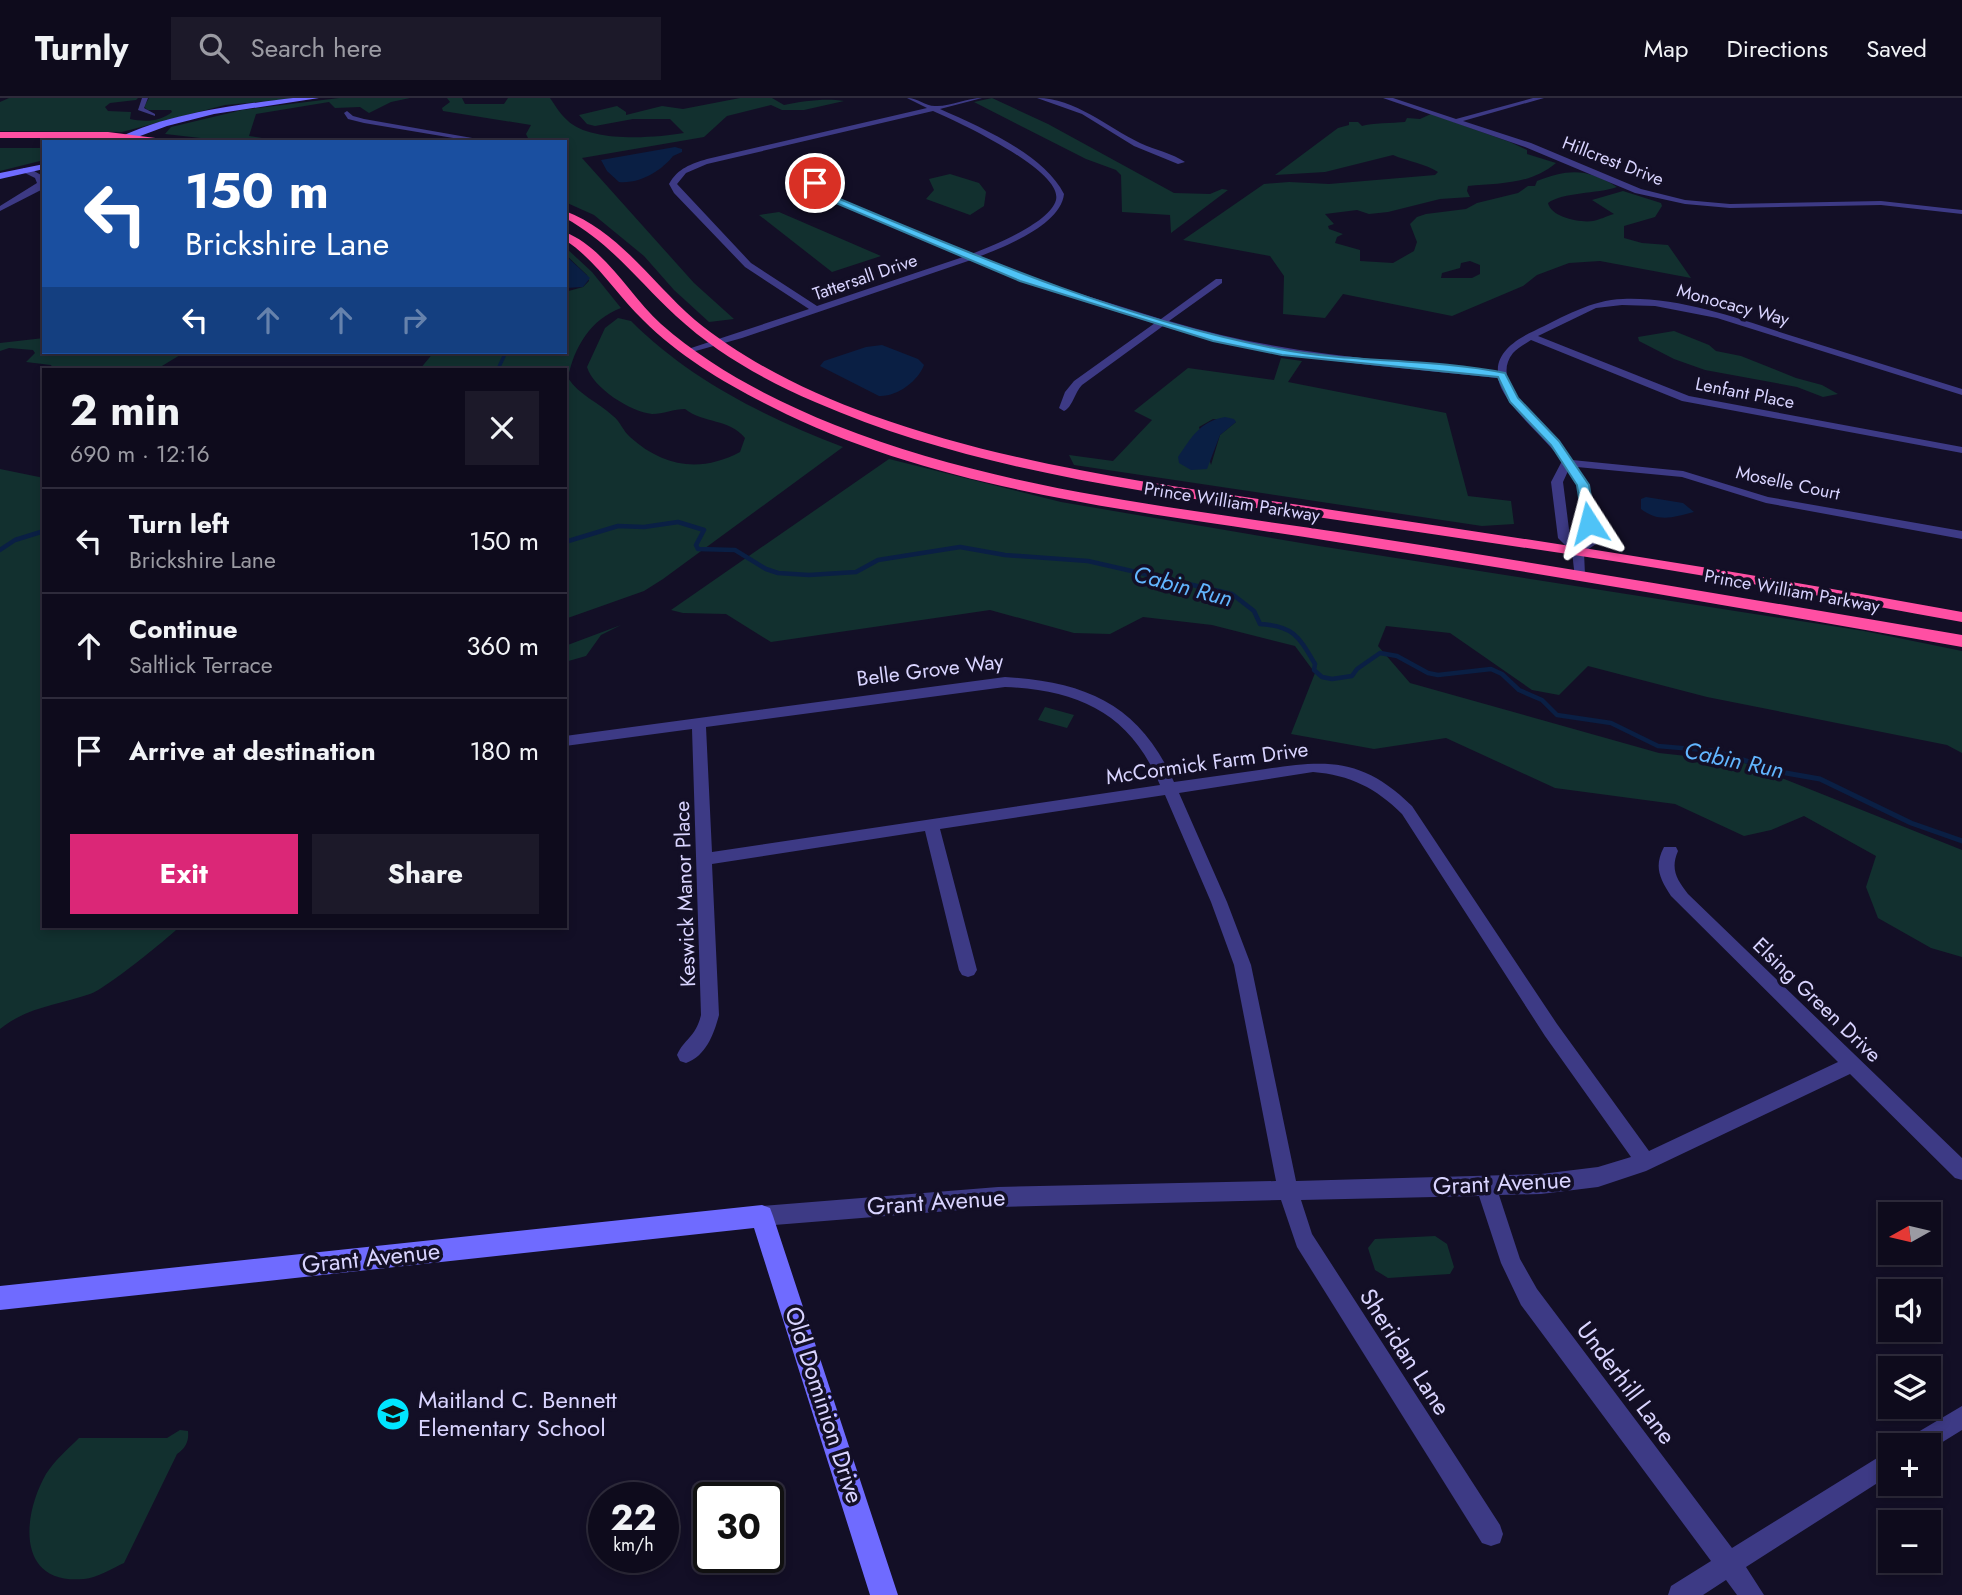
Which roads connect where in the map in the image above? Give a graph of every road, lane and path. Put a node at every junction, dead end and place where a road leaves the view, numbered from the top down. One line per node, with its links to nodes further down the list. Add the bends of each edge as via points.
1 (145, 98): 10 (street, via 140,109)
2 (315, 98): 13 (street, via 221,111)
3 (910, 98): 8 (street, Tattersall Drive)
4 (979, 98): 8 (street)
5 (1040, 98): 19 (street, via 1084,113 1137,144)
6 (1386, 98): 11 (street, Hillcrest Drive)
7 (1541, 98): 11 (street)
8 (935, 108): 28 (street, Tattersall Drive, via 1037,165 1056,183 1060,195 1057,207 1034,226); 30 (street, via 694,165 674,180 677,191 748,265)
9 (347, 113): 16 (street, via 364,121)
10 (153, 115)
11 (1458, 120): 25 (street, Hillcrest Drive, via 1628,187 1685,202 1740,206 1881,203)
12 (0, 135): 13 (highway)
13 (129, 136): 14 (street); 15 (highway)
14 (120, 140)
15 (164, 140)
16 (480, 140)
17 (0, 143): 18 (highway)
18 (42, 143)
19 (1181, 162)
20 (42, 166): 21 (street)
21 (26, 170): 22 (street); 24 (street, via 40,180 38,188)
22 (0, 176)
23 (815, 183): 28 (street, via 820,193)
24 (0, 209)
25 (1962, 212)
26 (567, 215): 33 (highway, Prince William Parkway, via 620,248 681,314)
27 (567, 237): 34 (highway, Prince William Parkway, via 599,261 654,325)
28 (972, 257): 30 (street, Tattersall Drive); 31 (street, via 1023,279)
29 (1219, 281): 31 (street)
30 (816, 310): 33 (street, Tattersall Drive)
31 (1165, 323): 35 (street, via 1270,351); 37 (street, via 1078,383)
32 (1530, 336): 35 (street, Monocacy Way, via 1510,349); 36 (street, Monocacy Way, via 1594,306 1665,304 1719,316); 38 (street, Lenfant Place, via 1686,399)
33 (718, 343): 34 (street, Tattersall Drive); 41 (highway, Prince William Parkway, via 783,381 842,407 990,455 1114,481)
34 (688, 352): 42 (highway, Prince William Parkway, via 739,385 799,414 986,477 1174,513)
35 (1502, 375): 39 (street, via 1514,400 1555,443)
36 (1962, 392)
37 (1064, 408)
38 (1962, 450)
39 (1566, 463): 40 (street, Moselle Court, via 1683,474 1766,500); 41 (street, via 1557,482 1564,535); 41 (street, via 1583,485 1592,542)
40 (1962, 534)
41 (1578, 551): 42 (street); 43 (highway, Prince William Parkway)
42 (1578, 575): 44 (highway, Prince William Parkway)
43 (1962, 617)
44 (1962, 641)
45 (699, 722): 46 (street, Belle Grove Way); 47 (street, Belle Grove Way, via 977,684 1034,684 1102,704 1128,722 1153,754); 50 (street, Keswick Manor Place)
46 (567, 741)
47 (1169, 789): 48 (street, McCormick Farm Drive); 54 (street, McCormick Farm Drive, via 1314,767 1346,771 1384,788 1407,810 1551,1030); 57 (street, Belle Grove Way, via 1240,956)
48 (931, 825): 50 (street, McCormick Farm Drive); 51 (street)
49 (1670, 850): 53 (street, Elsing Green Drive, via 1664,869 1680,895)
50 (704, 859): 52 (street, Keswick Manor Place, via 710,1015 707,1031)
51 (968, 970)
52 (686, 1055)
53 (1851, 1065): 54 (street, Grant Avenue); 55 (street, Elsing Green Drive)
54 (1646, 1162): 56 (street, Grant Avenue, via 1598,1177)
55 (1962, 1171)
56 (1486, 1186): 57 (street, Grant Avenue); 64 (street, Underhill Lane, via 1511,1263 1529,1297)
57 (1289, 1192): 58 (street, Grant Avenue, via 998,1197); 63 (street, Sheridan Lane, via 1304,1240 1319,1267)
58 (762, 1216): 59 (street, Grant Avenue); 65 (street, Old Dominion Drive)
59 (0, 1298)
60 (1962, 1417): 61 (street)
61 (1937, 1433)
62 (1878, 1469): 64 (street)
63 (1491, 1534)
64 (1728, 1563): 66 (street); 67 (street, Underhill Lane)
65 (884, 1595)
66 (1680, 1595)
67 (1752, 1595)

